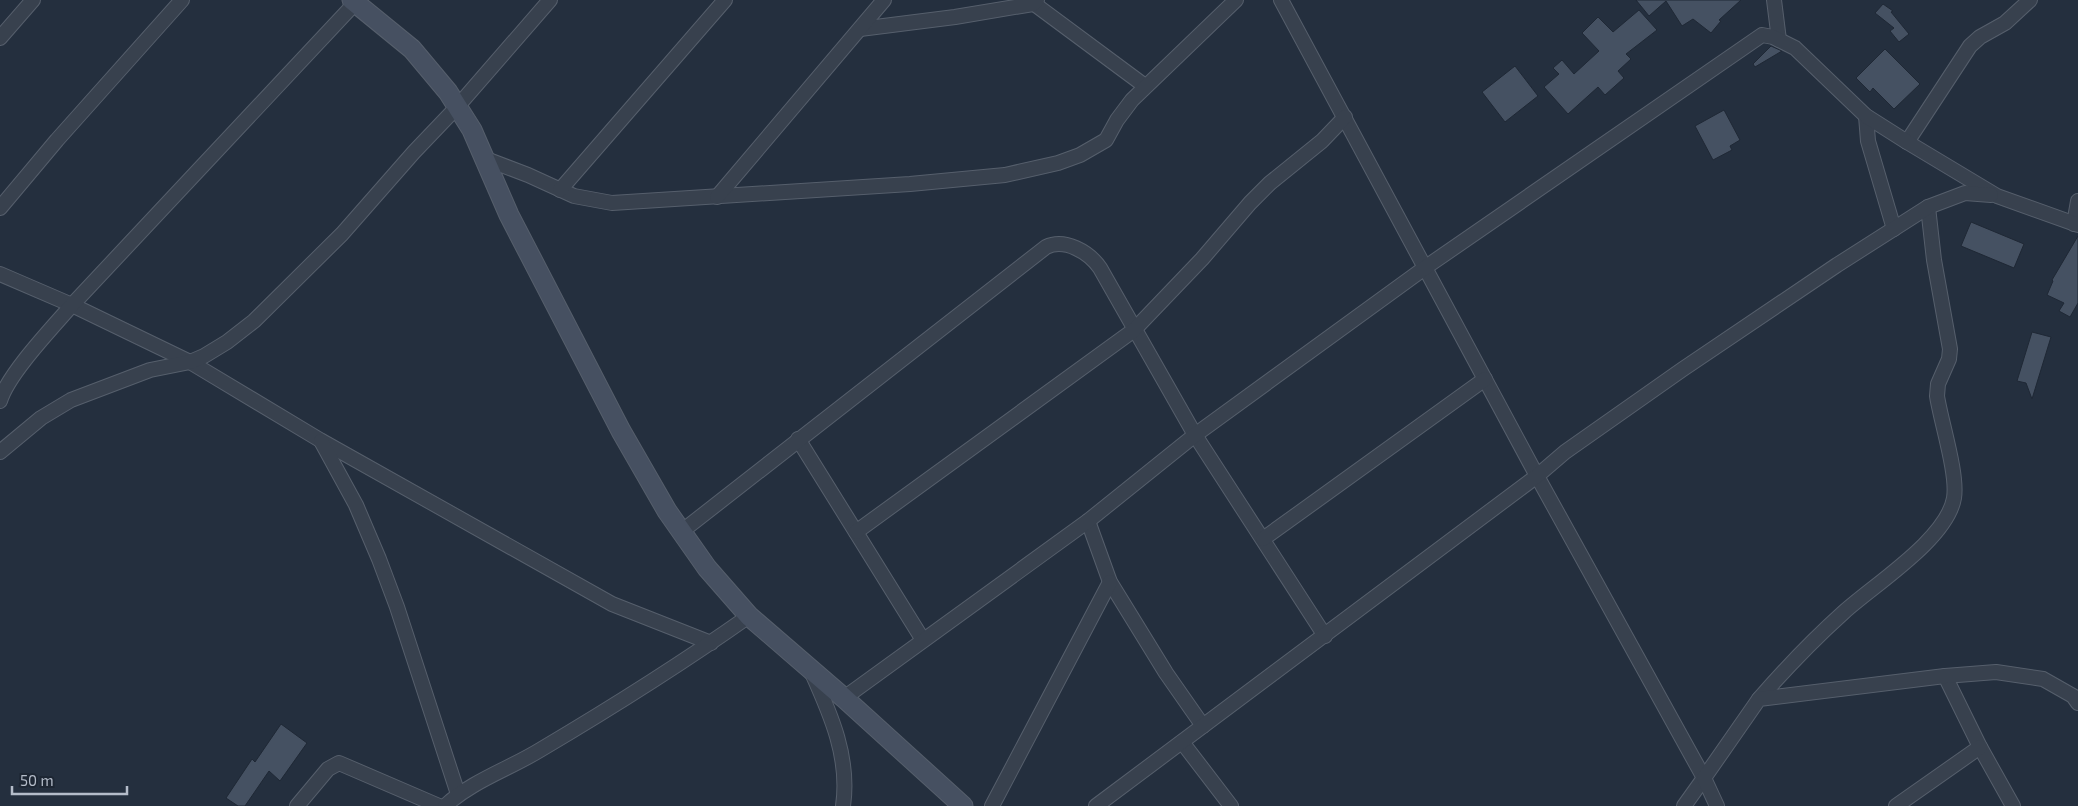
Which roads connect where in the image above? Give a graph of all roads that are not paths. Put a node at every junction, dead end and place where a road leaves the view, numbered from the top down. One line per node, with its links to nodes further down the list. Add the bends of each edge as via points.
1 (33, 0): 13 (street)
2 (182, 0): 26 (street)
3 (550, 0): 16 (street)
4 (725, 0): 21 (street)
5 (884, 0): 12 (street)
6 (1236, 0): 15 (street)
7 (1281, 0): 18 (street)
8 (1774, 0): 14 (street)
9 (2030, 0): 19 (street, via 2005,23 1972,43)
10 (355, 1): 16 (main road, via 412,49 437,77); 31 (street)
11 (1033, 1): 12 (street, via 955,17); 15 (street)
12 (860, 29): 23 (street)
13 (0, 38)
14 (1779, 40): 17 (street, via 1795,48); 29 (street, via 1765,35 1758,38)
15 (1145, 86): 23 (street, via 1122,113 1106,140 1058,164 1005,175)
16 (457, 107): 20 (main road); 33 (street, via 342,234 273,304 228,342)
17 (1866, 116): 19 (street); 28 (street, via 1868,141)
18 (1345, 118): 29 (street); 32 (street, via 1257,196)
19 (1907, 142): 22 (street)
20 (486, 160): 21 (street); 42 (main road, via 519,234 621,431)
21 (560, 190): 23 (street, via 612,203)
22 (1997, 196): 25 (street, via 1965,193); 27 (street)
23 (717, 197)
24 (2078, 201): 27 (street)
25 (1928, 207): 28 (street); 53 (street, via 1950,349 1937,396 1954,498 1934,535 1845,611)
26 (0, 208)
27 (2076, 224)
28 (1894, 229): 40 (street, via 1661,384 1565,452)
29 (1426, 267): 34 (street); 36 (street)
30 (0, 274): 31 (street)
31 (72, 305): 33 (street); 35 (street, via 38,344)
32 (1134, 330): 36 (street); 38 (street, via 1093,258 1066,244 1053,244); 43 (street)
33 (190, 362): 37 (street); 39 (street, via 150,370 71,400 41,418)
34 (1485, 379): 40 (street); 44 (street)
35 (1, 396)
36 (1195, 435): 41 (street); 44 (street)
37 (320, 440): 49 (street, via 612,604); 59 (street, via 356,506 379,559)
38 (798, 440): 42 (street); 43 (street)
39 (0, 452)
40 (1537, 476): 47 (street); 58 (street)
41 (1088, 521): 45 (street); 48 (street)
42 (681, 532): 46 (main road)
43 (856, 532): 48 (street)
44 (1263, 539): 47 (street)
45 (1110, 582): 55 (street); 65 (street)
46 (749, 616): 49 (street); 50 (main road)
47 (1325, 636): 55 (street)
48 (923, 640): 52 (street)
49 (710, 643): 59 (street, via 526,758)
50 (810, 669): 52 (main road); 63 (street, via 837,734 844,771)
51 (1945, 676): 53 (street); 54 (street, via 1996,672 2043,679 2073,696); 57 (street)
52 (844, 698): 64 (main road)
53 (1759, 699): 58 (street)
54 (2078, 703)
55 (1203, 726): 56 (street)
56 (1182, 742): 66 (street); 67 (street)
57 (1980, 747): 70 (street); 71 (street)
58 (1704, 778): 68 (street); 69 (street)
59 (458, 794): 62 (street)
60 (297, 806): 61 (street, via 328,769 339,763)
61 (439, 806)
62 (445, 806)
63 (843, 806)
64 (962, 806)
65 (992, 806)
66 (1096, 806)
67 (1231, 806)
68 (1684, 806)
69 (1717, 806)
70 (1896, 806)
71 (2013, 806)

